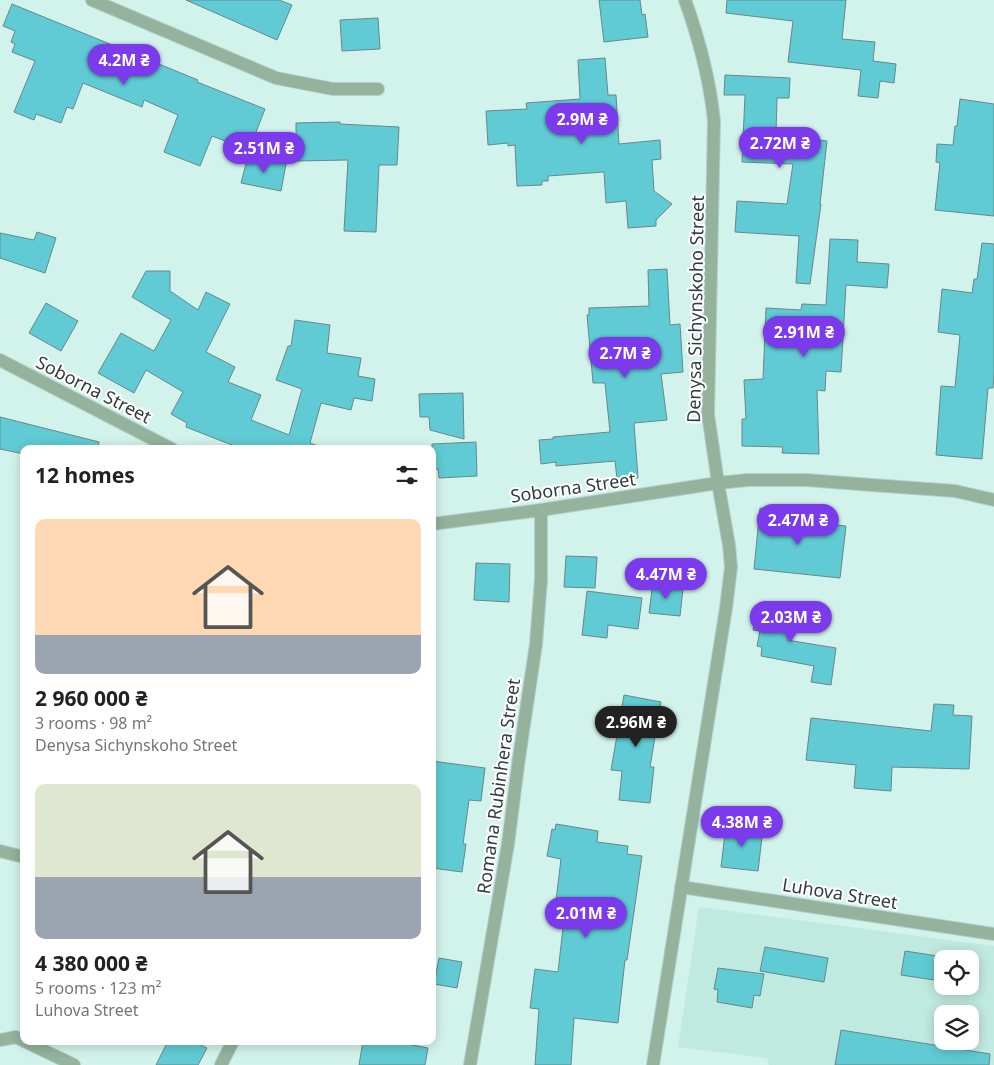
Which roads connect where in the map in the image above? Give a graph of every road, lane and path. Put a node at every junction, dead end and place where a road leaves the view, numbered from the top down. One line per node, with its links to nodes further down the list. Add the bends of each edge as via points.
1 (92, 0): 3 (street, via 276,78 333,89)
2 (685, 0): 6 (street, Denysa Sichynskoho Street, via 713,106 708,414)
3 (378, 89)
4 (0, 360): 5 (street, Soborna Street)
5 (164, 445)
6 (718, 483): 7 (street, Soborna Street, via 796,480 872,484 955,491); 8 (street, Soborna Street); 12 (street, Denysa Sichynskoho Street, via 730,567)
7 (994, 500)
8 (541, 510): 9 (street, Soborna Street); 20 (street, Romana Rubinhera Street, via 541,580 536,644 508,844)
9 (436, 523)
10 (0, 851): 11 (street)
11 (20, 856)
12 (681, 887): 13 (street, Luhova Street); 21 (street, Denysa Sichynskoho Street)
13 (994, 934)
14 (0, 1040): 15 (street)
15 (20, 1040)
16 (32, 1045): 18 (street)
17 (231, 1045): 19 (street)
18 (74, 1065)
19 (221, 1065)
20 (470, 1065)
21 (653, 1065)

